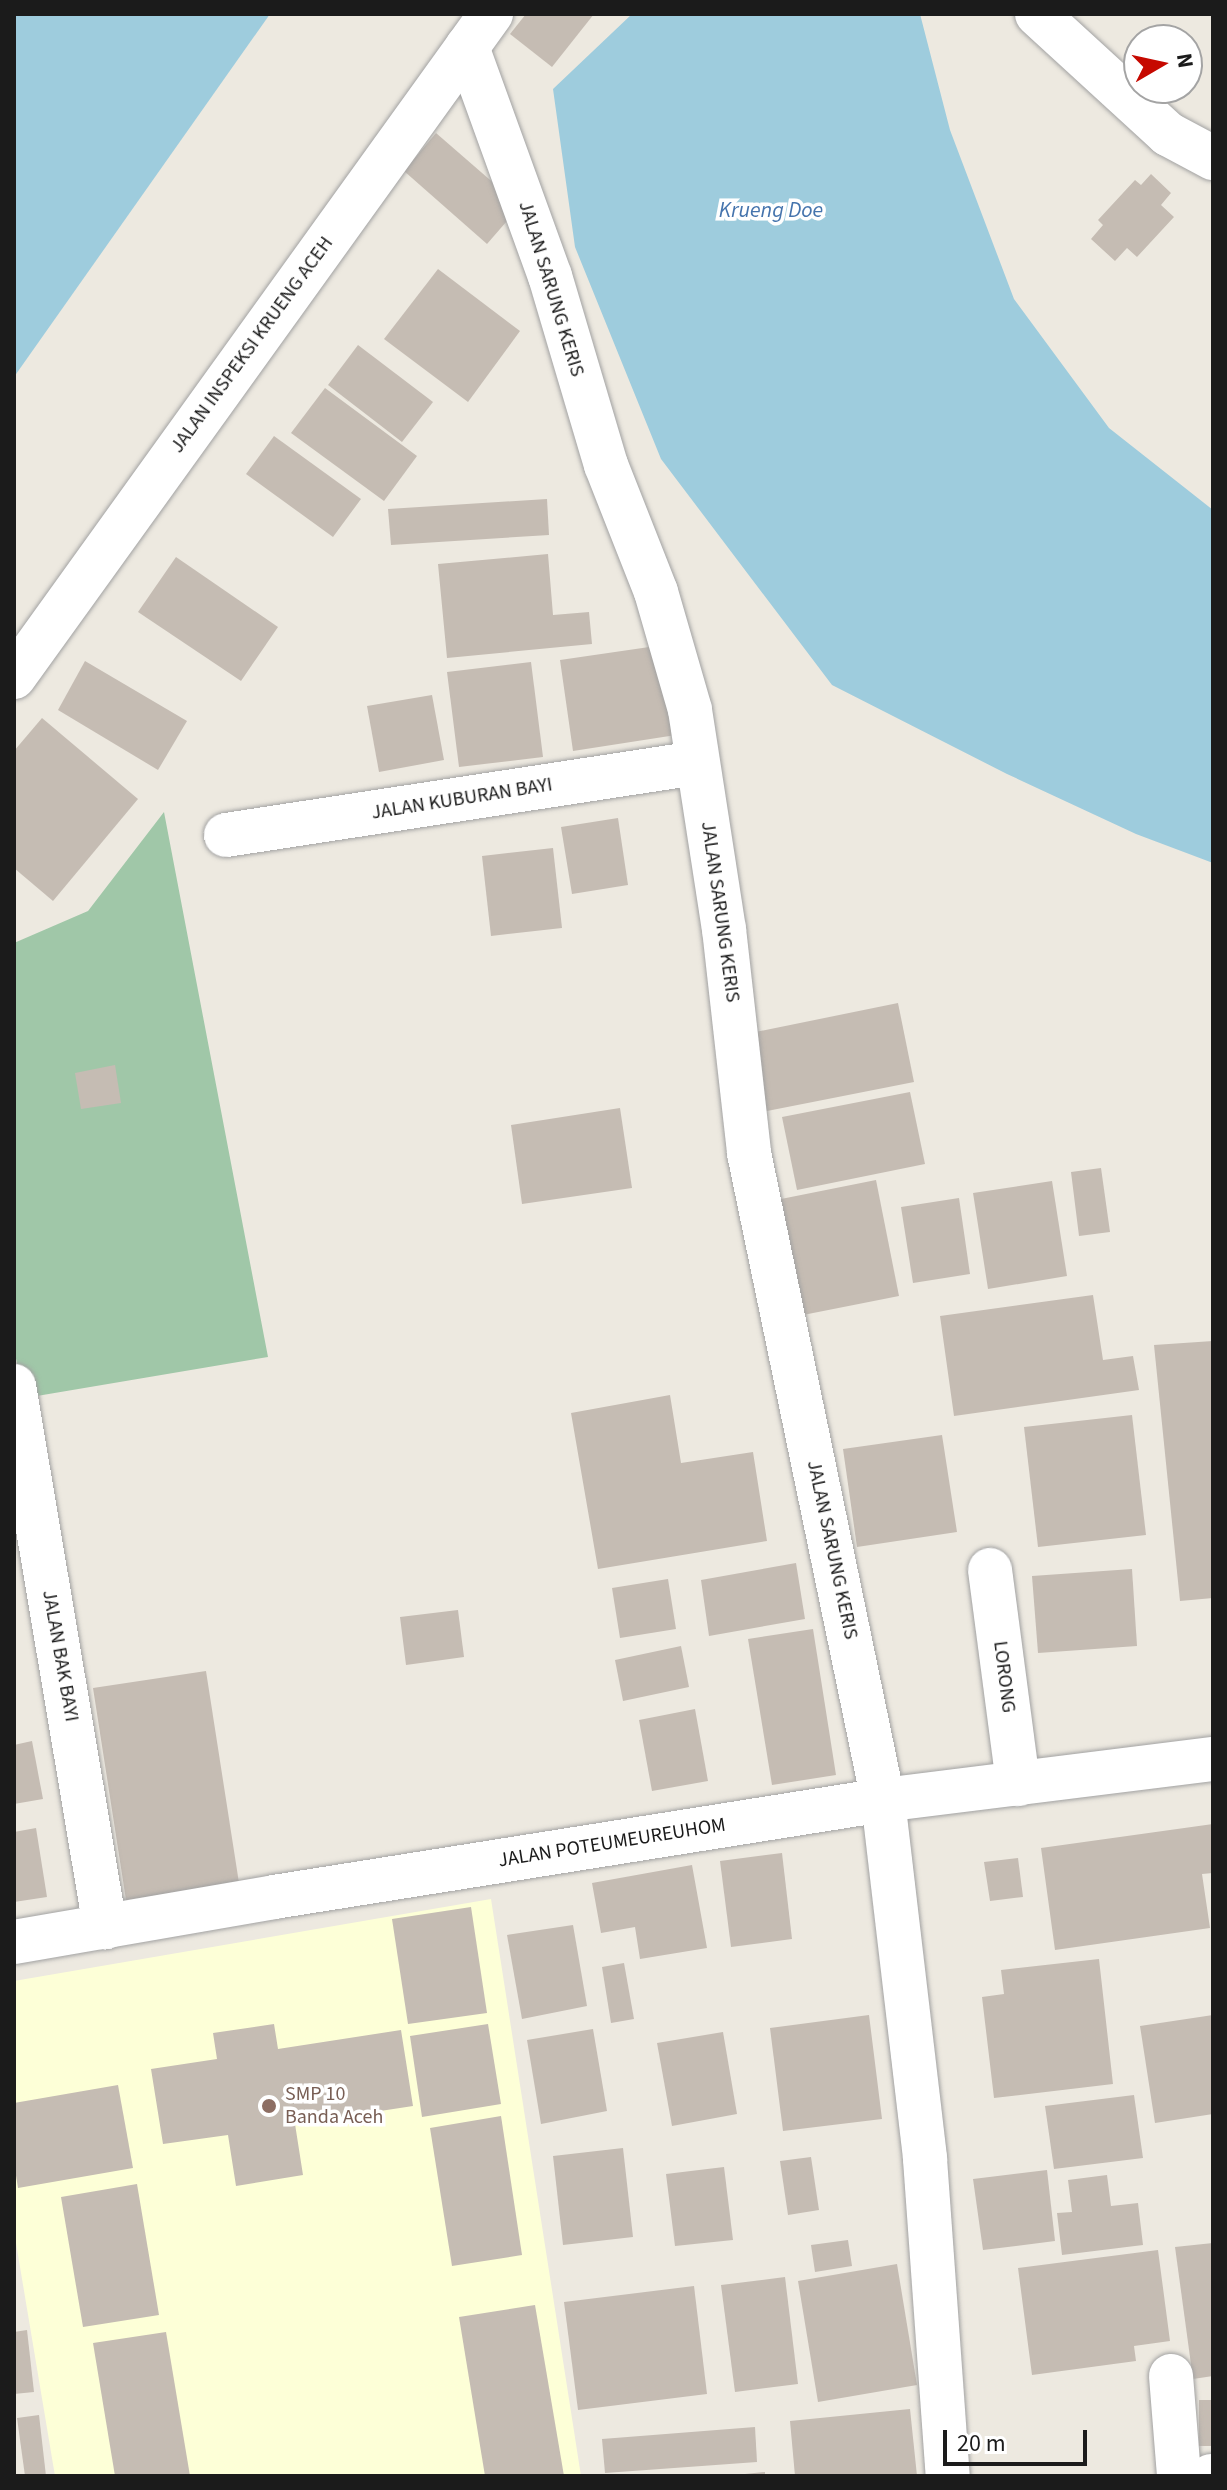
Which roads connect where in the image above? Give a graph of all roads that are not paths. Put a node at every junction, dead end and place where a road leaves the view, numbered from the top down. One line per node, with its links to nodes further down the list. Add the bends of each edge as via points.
1 (1037, 14): 3 (street, via 1168,134)
2 (479, 30): 4 (street, JALAN INSPEKSI KRUENG ACEH); 5 (street, JALAN SARUNG KERIS, via 606,465 656,592 690,710)
3 (1213, 158)
4 (14, 677)
5 (698, 763): 6 (street, JALAN KUBURAN BAYI); 11 (street, JALAN SARUNG KERIS, via 724,929 749,1153)
6 (226, 835)
7 (14, 1386): 12 (street, JALAN BAK BAYI)
8 (990, 1570): 10 (street, LORONG)
9 (1213, 1759): 10 (street, JALAN POTEUMEUREUHOM)
10 (1018, 1784): 11 (street, JALAN POTEUMEUREUHOM)
11 (883, 1800): 12 (street, JALAN POTEUMEUREUHOM); 15 (street, JALAN SARUNG KERIS, via 925,2159)
12 (105, 1927): 13 (street, JALAN POTEUMEUREUHOM)
13 (14, 1942)
14 (1171, 2376): 16 (street)
15 (948, 2476)
16 (1179, 2476)

